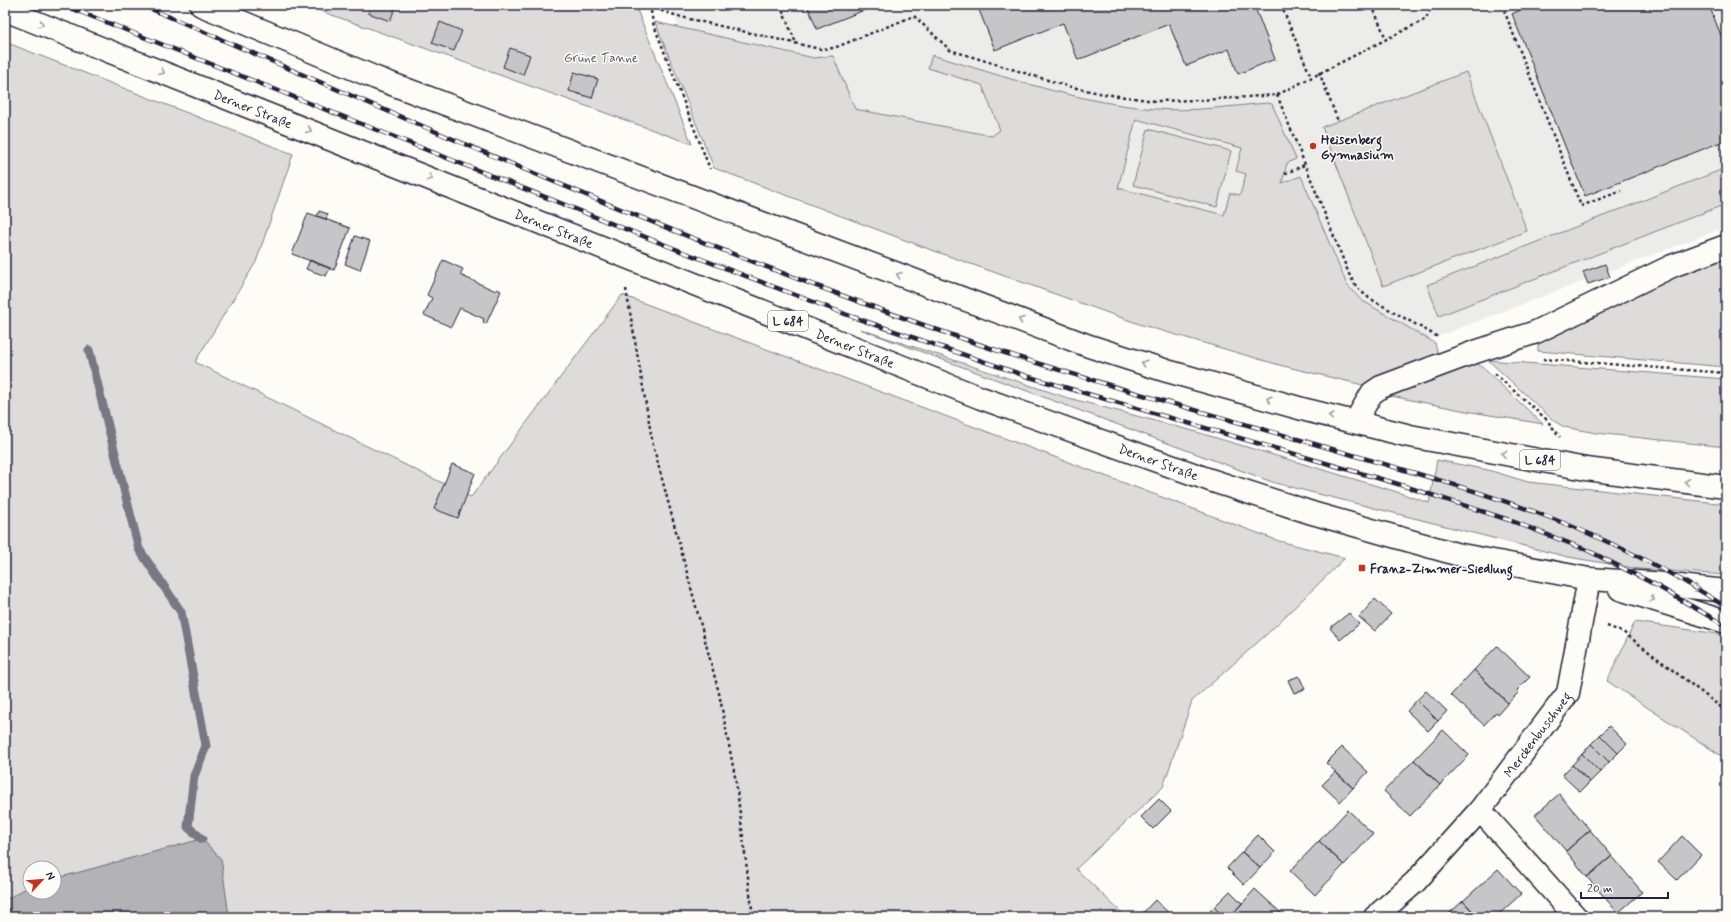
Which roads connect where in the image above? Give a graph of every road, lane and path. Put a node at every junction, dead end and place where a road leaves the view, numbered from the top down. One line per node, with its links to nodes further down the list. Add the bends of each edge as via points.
1 (201, 5): 27 (main road, L 684, one-way to 1, via 1167,371 1089,346 376,78)
2 (650, 5): 19 (path, via 653,23)
3 (658, 5): 13 (path, via 662,11 681,17)
4 (780, 5): 13 (path)
5 (1281, 5): 15 (path)
6 (1372, 5): 12 (path)
7 (1432, 5): 12 (path, via 1426,19)
8 (1502, 5): 21 (path, via 1581,206)
9 (1719, 5): 11 (path)
10 (5, 10): 30 (main road, Derner Straße / L 684, one-way to 30, via 982,398 1188,472 1312,513 1456,554)
11 (1726, 22)
12 (1386, 39): 14 (path)
13 (796, 43): 16 (path, via 820,49 834,48 914,16 950,50 1067,86 1155,101)
14 (1319, 72): 15 (path); 17 (path)
15 (1311, 77): 16 (path)
16 (1277, 95): 18 (path)
17 (1338, 121)
18 (1304, 166): 20 (path); 24 (path, via 1357,288 1375,302 1455,347)
19 (710, 169)
20 (1285, 174)
21 (1621, 191)
22 (1726, 246): 24 (main road, via 1672,266 1536,332)
23 (626, 288): 36 (path, via 653,445 720,701 736,782)
24 (1472, 353): 27 (main road, via 1381,387 1372,393); 28 (path, via 1546,418)
25 (1536, 358): 26 (path)
26 (1726, 372)
27 (1355, 422): 28 (main road, L 684, one-way to 27, via 1410,436)
28 (1586, 469): 29 (main road, L 684, one-way to 28)
29 (1726, 487)
30 (1588, 579): 31 (main road, L 684, one-way to 31); 32 (main road, one-way to 32); 35 (main road, Merckenbuschweg, via 1568,693)
31 (1726, 590)
32 (1726, 622)
33 (1606, 626): 34 (path, via 1623,632)
34 (1726, 711)
35 (1480, 810): 37 (main road, Merckenbuschweg, via 1415,882); 38 (main road)
36 (753, 917)
37 (1375, 917)
38 (1576, 917)

